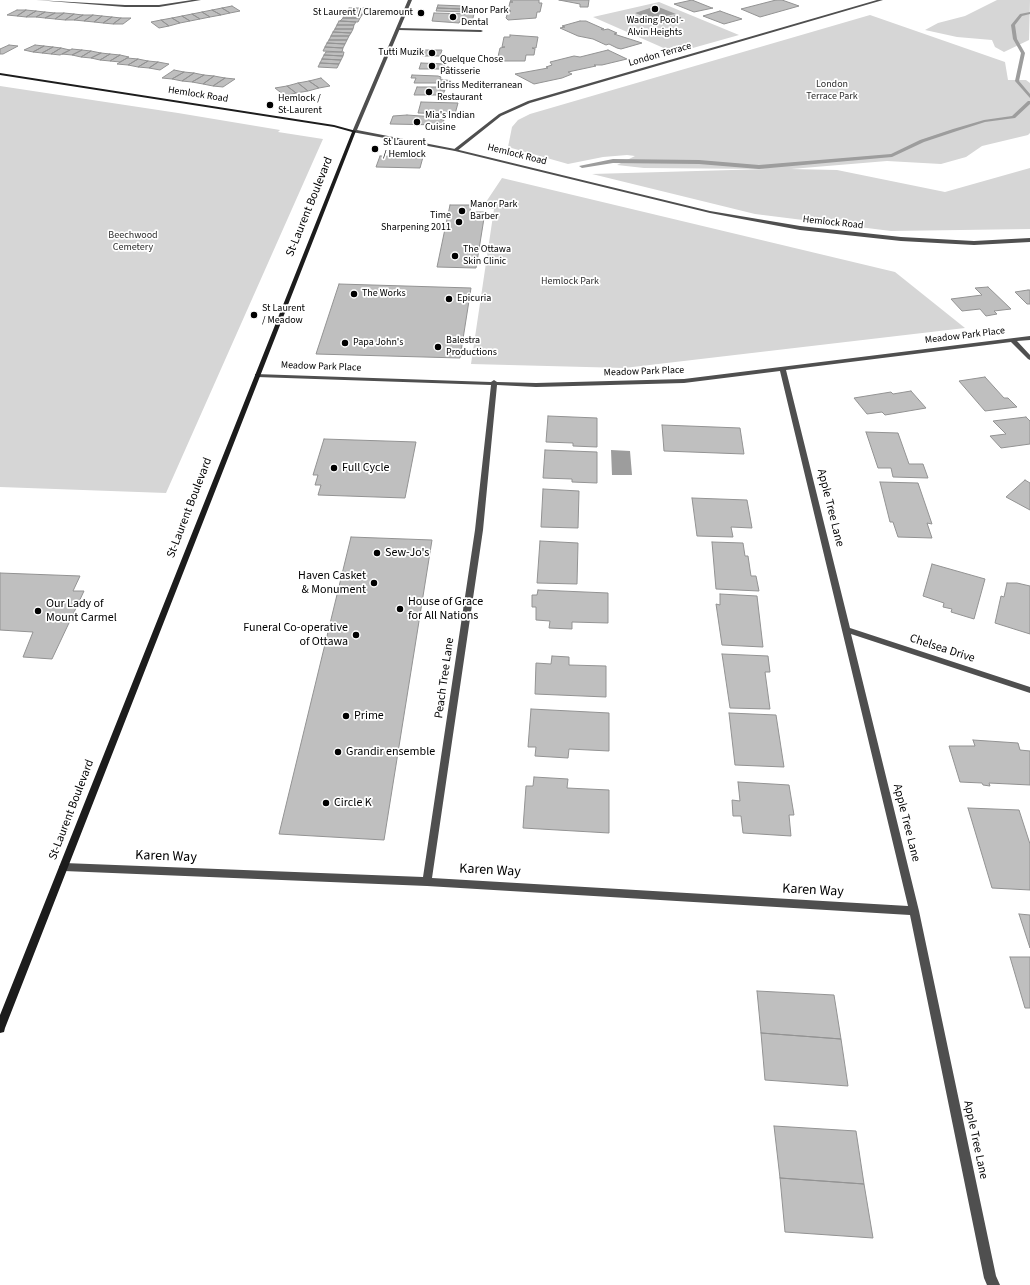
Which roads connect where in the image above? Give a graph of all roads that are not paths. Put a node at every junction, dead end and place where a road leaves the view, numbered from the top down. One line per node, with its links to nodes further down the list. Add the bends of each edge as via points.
1 (38, 0): 2 (street, via 125,6 159,6)
2 (199, 0)
3 (410, 0): 7 (street, St-Laurent Boulevard)
4 (870, 0): 6 (street)
5 (881, 0): 6 (street, London Terrace)
6 (875, 2): 11 (street, London Terrace, via 529,102 500,115)
7 (398, 30): 8 (street); 10 (street, St-Laurent Boulevard)
8 (481, 31)
9 (0, 74): 10 (main road, Hemlock Road)
10 (354, 131): 11 (street, Hemlock Road); 17 (main road, St-Laurent Boulevard)
11 (456, 150): 12 (street, Hemlock Road, via 710,212 800,228 901,239 974,243)
12 (1030, 240)
13 (1030, 338): 14 (street, Meadow Park Place)
14 (1013, 340): 15 (street); 16 (street, Meadow Park Place)
15 (1030, 358)
16 (783, 369): 18 (street, Meadow Park Place, via 684,381 536,384); 19 (street, Apple Tree Lane)
17 (257, 375): 18 (street, Meadow Park Place); 21 (main road, St-Laurent Boulevard)
18 (494, 382): 22 (street, Peach Tree Lane, via 479,530)
19 (847, 630): 20 (street, Chelsea Drive); 23 (street, Apple Tree Lane)
20 (1030, 690)
21 (64, 867): 22 (street, Karen Way); 24 (main road, St-Laurent Boulevard)
22 (427, 882): 23 (street, Karen Way)
23 (914, 911): 25 (street, Apple Tree Lane, via 990,1278)
24 (0, 1028)
25 (994, 1285)

